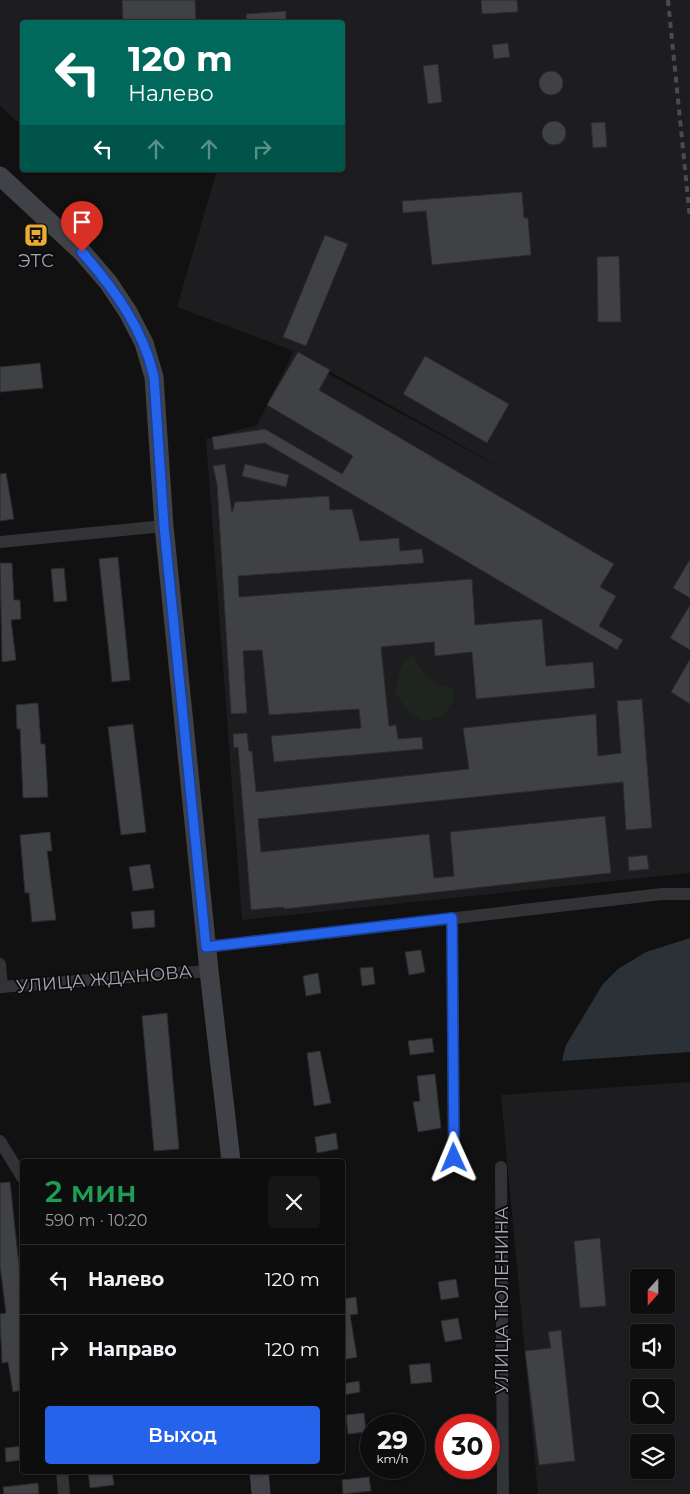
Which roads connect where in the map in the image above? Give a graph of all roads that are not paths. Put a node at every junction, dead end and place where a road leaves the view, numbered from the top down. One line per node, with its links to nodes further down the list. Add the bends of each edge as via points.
1 (0, 176): 2 (street, via 82,252 108,282 144,343 158,406)
2 (164, 526): 3 (street); 6 (street)
3 (0, 542)
4 (690, 894): 5 (street, via 662,894)
5 (452, 918): 6 (street); 11 (street)
6 (206, 947): 8 (street)
7 (0, 964): 9 (street)
8 (208, 971): 9 (street, УЛИЦА ЖДАНОВА); 12 (street)
9 (1, 987)
10 (0, 1141): 14 (street)
11 (454, 1158)
12 (231, 1159)
13 (500, 1167): 19 (street, УЛИЦА ТЮЛЕНИНА)
14 (20, 1174)
15 (62, 1474): 17 (street)
16 (259, 1474): 18 (street)
17 (64, 1494)
18 (260, 1494)
19 (503, 1494)

